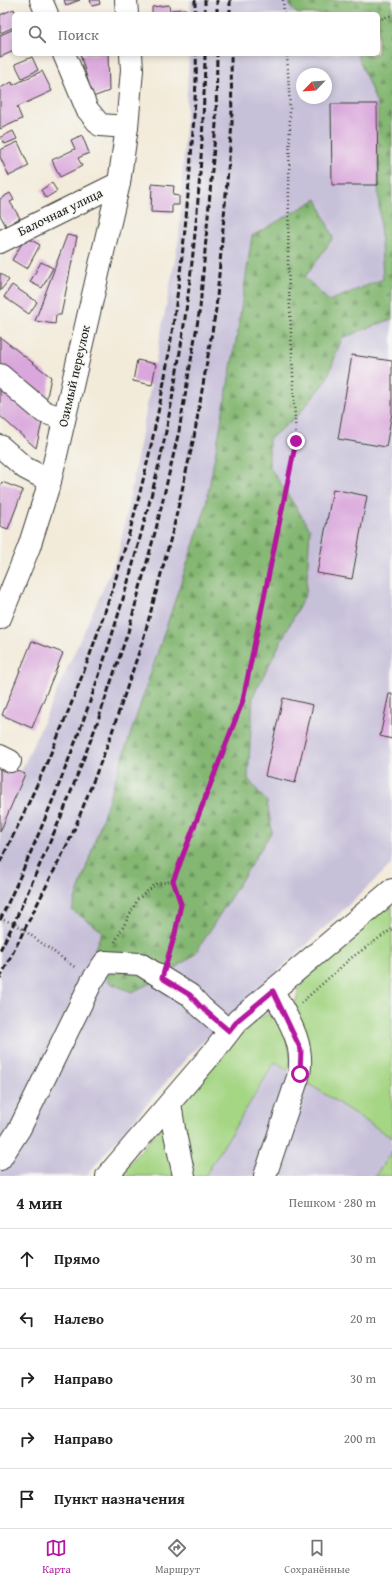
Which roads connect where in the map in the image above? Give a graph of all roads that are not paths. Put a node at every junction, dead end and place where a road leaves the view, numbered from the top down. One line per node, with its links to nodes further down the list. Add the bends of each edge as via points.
1 (41, 0): 3 (street)
2 (126, 0): 4 (street)
3 (46, 12)
4 (127, 12)
5 (65, 56): 7 (street, via 87,109 100,125)
6 (131, 56): 7 (street, Озимый переулок)
7 (127, 127): 8 (street, Озимый переулок)
8 (119, 183): 9 (street, Балочная улица); 11 (street, Озимый переулок)
9 (0, 242)
10 (0, 375): 11 (street, via 44,412)
11 (64, 419): 13 (street, Озимый переулок)
12 (0, 446): 13 (street, via 25,468)
13 (50, 481): 14 (street, Озимый переулок, via 29,547)
14 (0, 618)
15 (392, 890): 16 (street)
16 (273, 991): 17 (street, via 238,1020); 22 (street, via 301,1050 301,1064 300,1074)
17 (229, 1031): 18 (street); 19 (street, via 190,995 140,964 105,962 92,981 20,1128)
18 (170, 1103): 20 (street); 21 (street)
19 (0, 1159)
20 (108, 1176)
21 (184, 1176)
22 (265, 1176)

